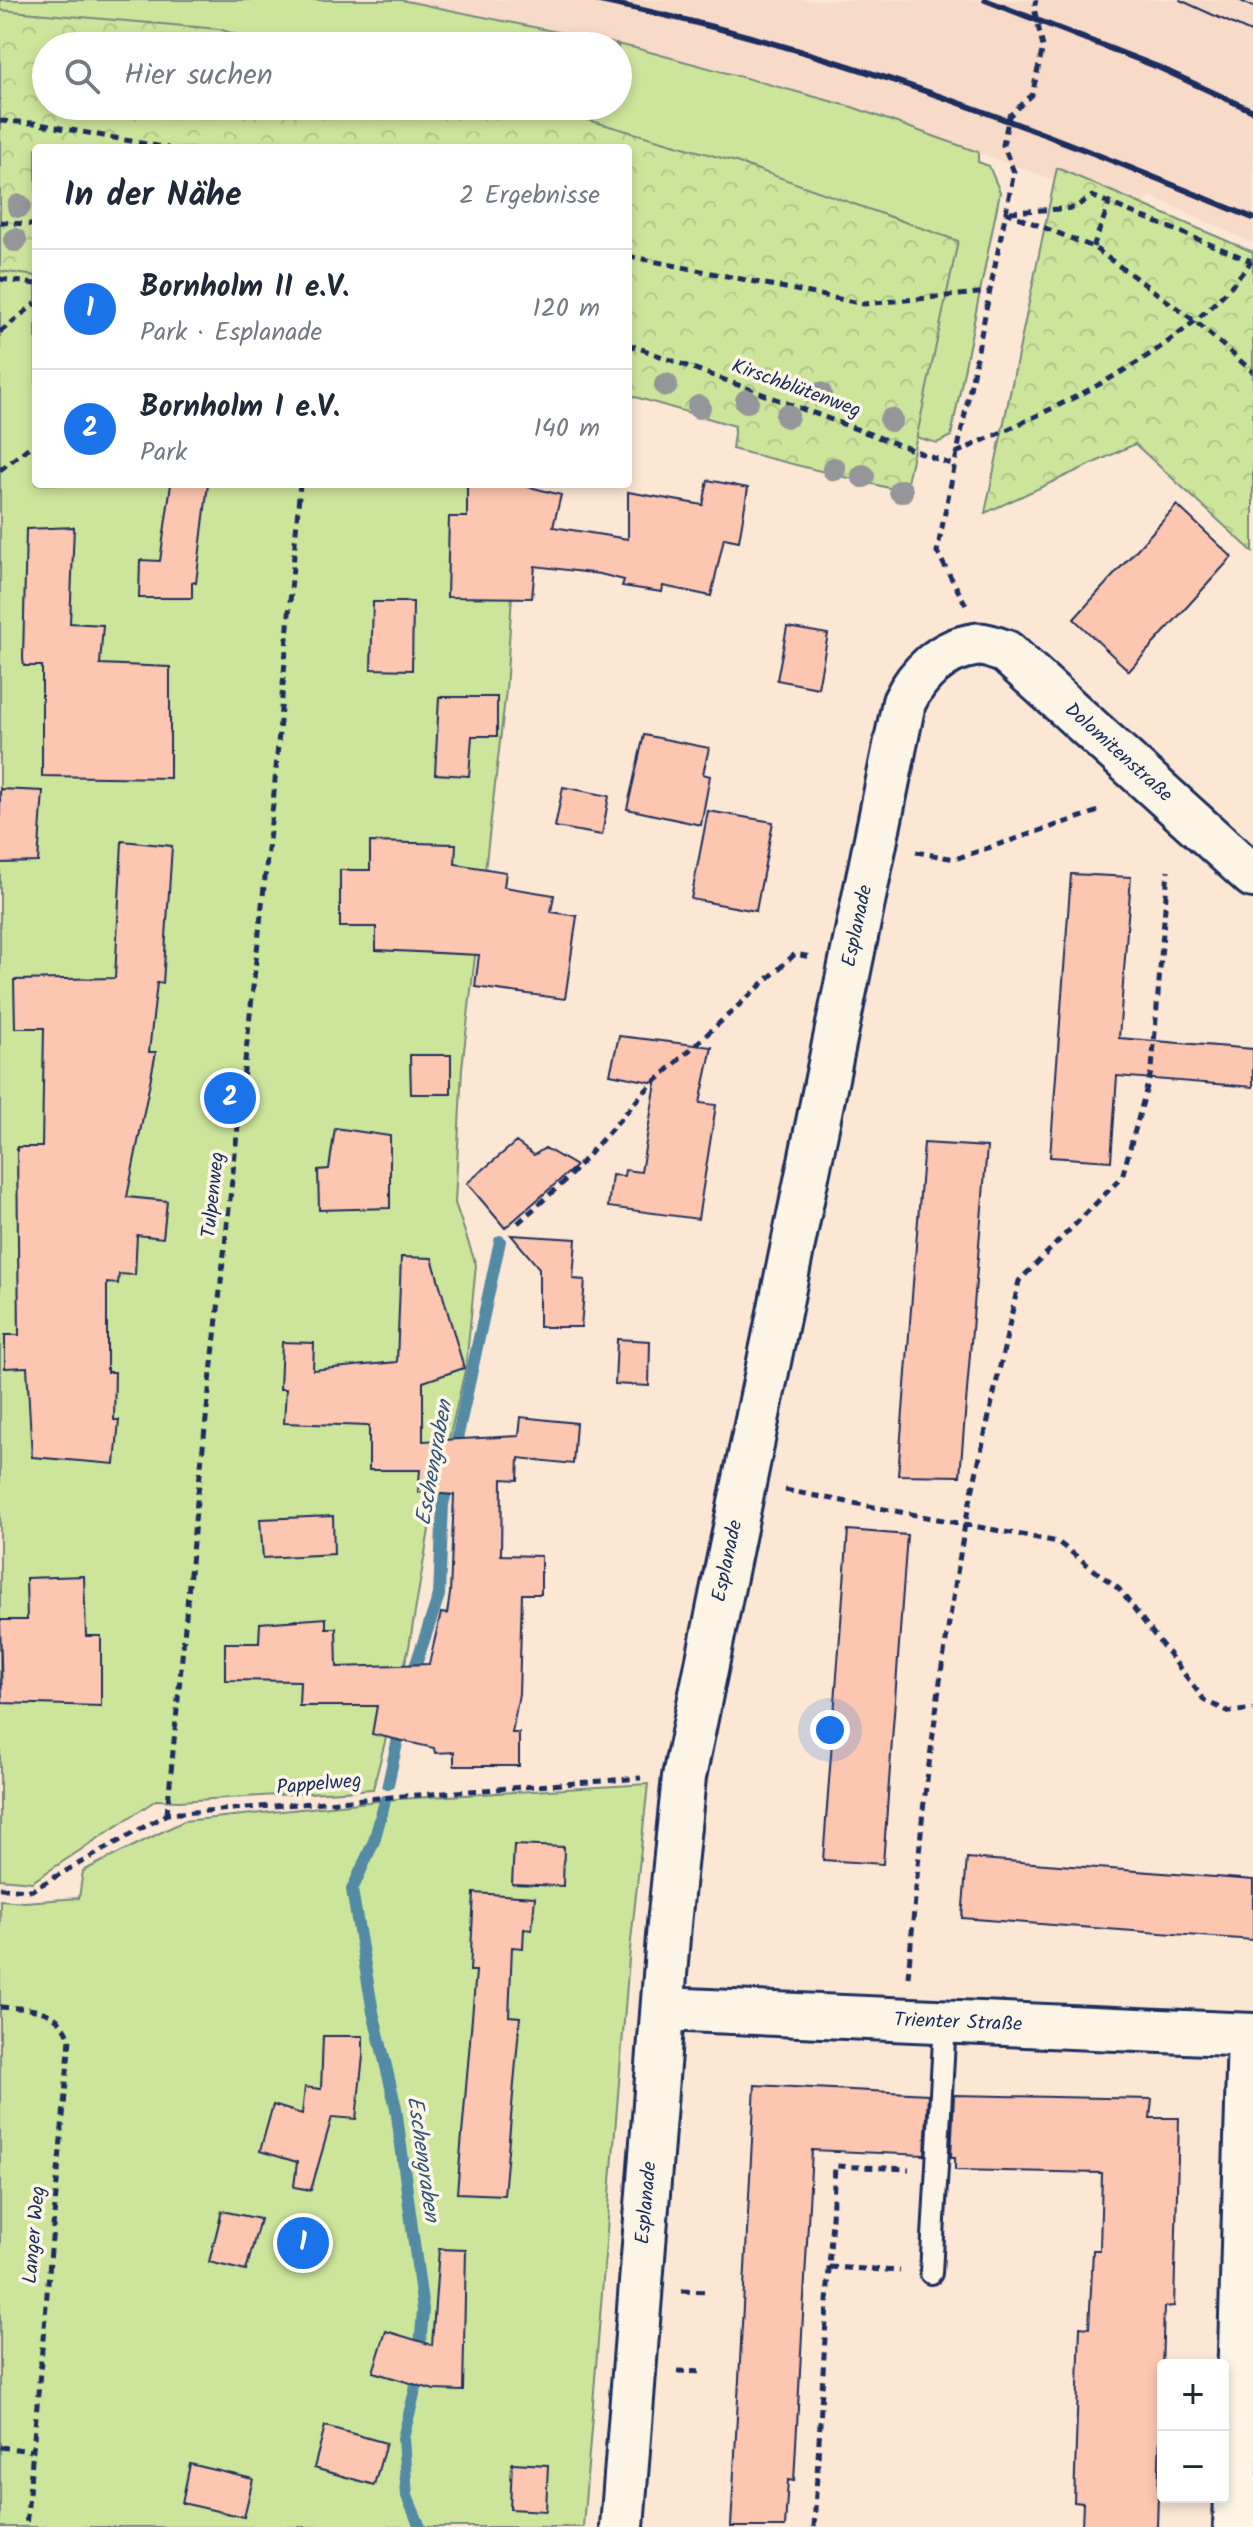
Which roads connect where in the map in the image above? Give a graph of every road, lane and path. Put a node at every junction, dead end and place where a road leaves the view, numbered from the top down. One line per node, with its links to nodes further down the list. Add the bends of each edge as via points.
1 (1036, 0): 5 (path, via 1043,47 1032,95 1009,116 1003,145 1014,172)
2 (0, 121): 3 (path)
3 (147, 144)
4 (1109, 204): 5 (path, via 1092,196 1074,208); 8 (path); 10 (path)
5 (1005, 212): 8 (path); 13 (path)
6 (0, 222): 7 (path)
7 (32, 225)
8 (1093, 247): 15 (path)
9 (632, 257): 13 (path, via 864,304)
10 (1252, 261): 15 (path, via 1231,289)
11 (0, 279): 12 (path)
12 (32, 283)
13 (989, 292): 20 (path)
14 (32, 306): 16 (path)
15 (1195, 321): 18 (path); 20 (path, via 1127,367)
16 (0, 332)
17 (632, 345): 21 (path, Kirschblütenweg)
18 (1253, 372)
19 (32, 445): 22 (path)
20 (956, 453): 21 (path)
21 (953, 465): 24 (path, via 937,552 969,610)
22 (0, 470)
23 (300, 488): 35 (path, Tulpenweg, via 273,804)
24 (976, 644): 28 (street, Dolomitenstraße, via 1006,652); 39 (street, Esplanade, via 940,659 915,678 904,702 684,1777)
25 (1102, 810): 26 (path, via 955,859)
26 (922, 853)
27 (1168, 870): 32 (path, via 1152,1069 1122,1177 1019,1281)
28 (1253, 876)
29 (821, 958): 30 (path, via 795,954 647,1089 566,1180)
30 (518, 1223)
31 (782, 1490): 32 (path)
32 (965, 1524): 33 (path, via 1058,1542 1119,1589 1205,1701 1230,1712); 37 (path, via 927,1781)
33 (1253, 1709)
34 (645, 1778): 35 (path, Pappelweg)
35 (167, 1814): 36 (path, Pappelweg, via 32,1890)
36 (0, 1888)
37 (908, 1977)
38 (0, 2007): 50 (path, Langer Weg, via 41,2010 66,2023 70,2039)
39 (663, 2009): 40 (street, Trienter Straße); 52 (street, Esplanade)
40 (945, 2022): 41 (street, Trienter Straße); 42 (lane)
41 (1251, 2035): 54 (street)
42 (937, 2170): 43 (path, via 835,2166); 44 (lane)
43 (829, 2267): 44 (path); 53 (path)
44 (931, 2273)
45 (676, 2291): 46 (path)
46 (709, 2292)
47 (670, 2371): 48 (path)
48 (704, 2372)
49 (0, 2447): 50 (path)
50 (31, 2451): 51 (path, Langer Weg)
51 (26, 2527)
52 (622, 2527)
53 (814, 2527)
54 (1235, 2527)

